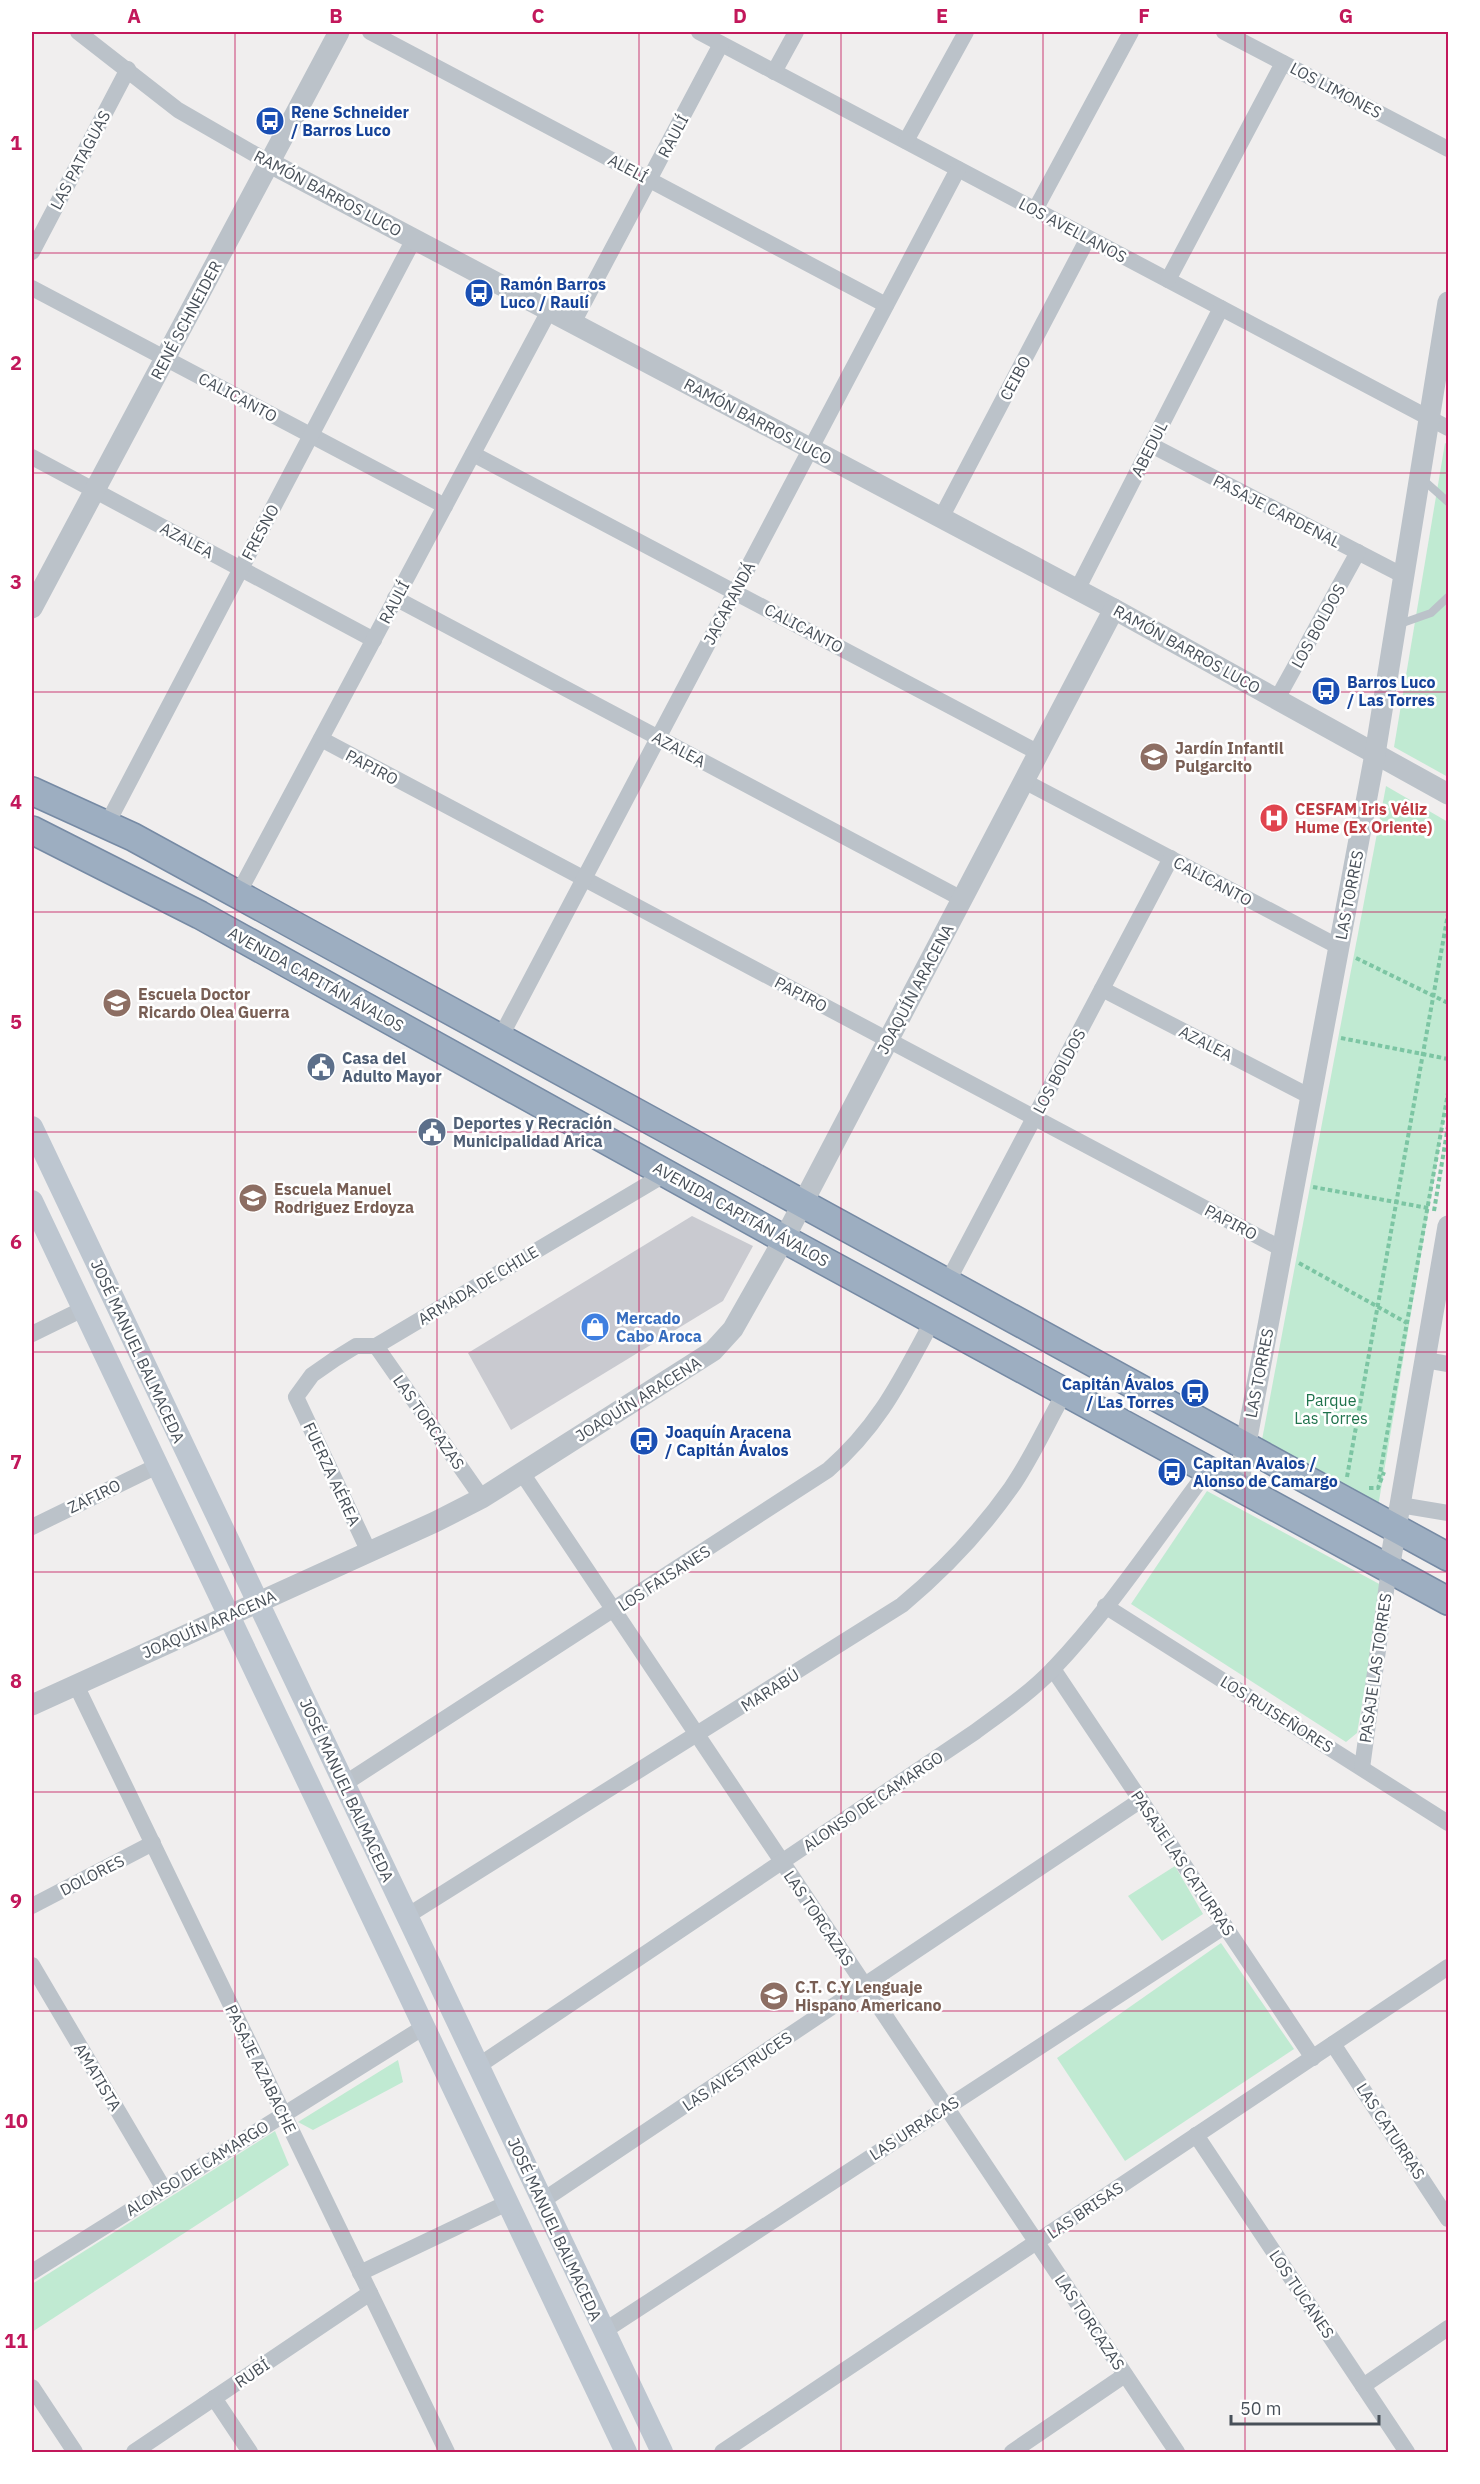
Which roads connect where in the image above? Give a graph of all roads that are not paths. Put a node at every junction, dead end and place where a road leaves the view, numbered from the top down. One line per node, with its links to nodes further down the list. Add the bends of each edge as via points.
1 (78, 32): 11 (street, RAMÓN BARROS LUCO)
2 (339, 32): 15 (street, RENÉ SCHNEIDER)
3 (370, 32): 17 (street, ALELÍ)
4 (699, 32): 9 (street, LOS AVELLANOS)
5 (796, 32): 12 (street)
6 (966, 32): 13 (street)
7 (1131, 32): 18 (street)
8 (1224, 32): 10 (street, LOS LIMONES)
9 (722, 44): 12 (street, LOS AVELLANOS); 17 (street, RAULÍ)
10 (1283, 63): 14 (street, LOS LIMONES); 22 (street)
11 (128, 69): 15 (street, RAMÓN BARROS LUCO, via 178,110); 21 (street, LAS PATAGUAS)
12 (774, 72): 13 (street, LOS AVELLANOS)
13 (906, 141): 16 (street, LOS AVELLANOS)
14 (1449, 149)
15 (270, 163): 20 (street, RAMÓN BARROS LUCO); 29 (street, RENÉ SCHNEIDER)
16 (958, 169): 18 (street, LOS AVELLANOS); 25 (street, JACARANDÁ)
17 (649, 180): 25 (street, ALELÍ); 28 (street, RAULÍ)
18 (1035, 210): 19 (street, LOS AVELLANOS)
19 (1088, 238): 22 (street, LOS AVELLANOS); 41 (street, CEIBO)
20 (414, 239): 27 (street, RAMÓN BARROS LUCO); 32 (street, FRESNO)
21 (32, 252)
22 (1168, 280): 26 (street, LOS AVELLANOS)
23 (32, 288): 29 (street, CALICANTO)
24 (1449, 302): 30 (street, LAS TORRES)
25 (886, 305): 34 (street, JACARANDÁ)
26 (1221, 308): 30 (street, LOS AVELLANOS); 33 (street, ABEDUL)
27 (549, 310): 28 (street, RAMÓN BARROS LUCO); 35 (street, RAULÍ)
28 (573, 323): 34 (street, RAMÓN BARROS LUCO)
29 (166, 359): 32 (street, CALICANTO); 38 (street, RENÉ SCHNEIDER)
30 (1430, 419): 31 (street, LOS AVELLANOS); 37 (street, LAS TORRES)
31 (1449, 428)
32 (311, 435): 40 (street, CALICANTO); 43 (street, FRESNO)
33 (1150, 446): 42 (street, PASAJE CARDENAL); 45 (street, ABEDUL)
34 (810, 448): 41 (street, RAMÓN BARROS LUCO); 46 (street, JACARANDÁ)
35 (473, 454): 40 (street, RAULÍ); 46 (street, CALICANTO)
36 (32, 457): 38 (street, AZALEA)
37 (1420, 477): 39 (lane); 44 (street, LAS TORRES)
38 (94, 490): 43 (street, AZALEA); 49 (street, RENÉ SCHNEIDER)
39 (1449, 502)
40 (445, 506): 48 (street, RAULÍ)
41 (941, 518): 45 (street, RAMÓN BARROS LUCO)
42 (1358, 552): 44 (street, PASAJE CARDENAL); 53 (street, LOS BOLDOS)
43 (241, 569): 52 (street, AZALEA); 61 (street, FRESNO)
44 (1404, 576): 51 (street, LAS TORRES)
45 (1077, 590): 50 (street, RAMÓN BARROS LUCO)
46 (735, 592): 54 (street, JACARANDÁ); 56 (street, CALICANTO)
47 (1449, 597): 51 (lane, via 1431,613)
48 (395, 598): 52 (street, RAULÍ); 54 (street, AZALEA)
49 (32, 608)
50 (1114, 609): 53 (street, RAMÓN BARROS LUCO); 56 (street, JOAQUÍN ARACENA)
51 (1396, 626): 57 (street, LAS TORRES)
52 (374, 640): 55 (street, RAULÍ)
53 (1277, 699): 57 (street, RAMÓN BARROS LUCO)
54 (658, 738): 64 (street, JACARANDÁ); 66 (street, AZALEA)
55 (321, 739): 64 (street, PAPIRO); 65 (street, RAULÍ)
56 (1039, 753): 58 (street, JOAQUÍN ARACENA)
57 (1375, 754): 60 (street, RAMÓN BARROS LUCO); 67 (street, LAS TORRES)
58 (1024, 781): 63 (street, CALICANTO); 66 (street, JOAQUÍN ARACENA)
59 (32, 791): 61 (highway)
60 (1449, 794)
61 (107, 824): 65 (highway)
62 (32, 830): 74 (highway, AVENIDA CAPITÁN ÁVALOS, via 200,915)
63 (1171, 858): 67 (street, CALICANTO); 68 (street, LOS BOLDOS)
64 (584, 879): 69 (street, JACARANDÁ); 70 (street, PAPIRO)
65 (238, 894): 69 (highway)
66 (962, 899): 70 (street, JOAQUÍN ARACENA)
67 (1347, 952): 71 (street, LAS TORRES)
68 (1102, 989): 71 (street, AZALEA); 72 (street, LOS BOLDOS)
69 (500, 1038): 76 (highway)
70 (888, 1041): 72 (street, PAPIRO); 76 (street, JOAQUÍN ARACENA)
71 (1311, 1097): 79 (street, LAS TORRES)
72 (1034, 1118): 79 (street, PAPIRO); 80 (street, LOS BOLDOS)
73 (32, 1127): 102 (main road, JOSÉ MANUEL BALMACEDA)
74 (667, 1173): 78 (highway, AVENIDA CAPITÁN ÁVALOS); 84 (street, ARMADA DE CHILE)
75 (32, 1201): 81 (main road, JOSÉ MANUEL BALMACEDA)
76 (802, 1204): 78 (street, JOAQUÍN ARACENA); 80 (highway)
77 (1449, 1227): 85 (street)
78 (784, 1239): 82 (highway, AVENIDA CAPITÁN ÁVALOS); 92 (street, JOAQUÍN ARACENA, via 733,1329 713,1351)
79 (1290, 1256): 89 (street, LAS TORRES)
80 (947, 1283): 89 (highway)
81 (83, 1309): 83 (street); 90 (main road, JOSÉ MANUEL BALMACEDA)
82 (933, 1320): 87 (highway, AVENIDA CAPITÁN ÁVALOS); 104 (street, LOS FAISANES, via 884,1409 846,1454 828,1470)
83 (32, 1334)
84 (376, 1346): 88 (street, ARMADA DE CHILE, via 356,1346 335,1359 312,1375); 94 (street, LAS TORCAZAS)
85 (1425, 1360): 86 (street); 96 (street)
86 (1449, 1364)
87 (1065, 1392): 91 (highway, AVENIDA CAPITÁN ÁVALOS); 109 (street, MARABÚ, via 1012,1486 933,1579 875,1624)
88 (296, 1397): 98 (street, FUERZA AÉREA)
89 (1245, 1446): 93 (street, LAS TORRES); 96 (highway)
90 (157, 1466): 97 (street, ZAFIRO); 105 (main road, JOSÉ MANUEL BALMACEDA)
91 (1208, 1470): 93 (highway, AVENIDA CAPITÁN ÁVALOS); 103 (street, ALONSO DE CAMARGO)
92 (522, 1473): 94 (street, JOAQUÍN ARACENA); 104 (street, LAS TORCAZAS)
93 (1238, 1486): 100 (highway, AVENIDA CAPITÁN ÁVALOS)
94 (482, 1498): 98 (street, JOAQUÍN ARACENA)
95 (1449, 1513): 96 (street)
96 (1398, 1516): 99 (highway); 100 (street)
97 (32, 1527)
98 (369, 1552): 102 (street, JOAQUÍN ARACENA)
99 (1449, 1557)
100 (1389, 1569): 101 (highway, AVENIDA CAPITÁN ÁVALOS); 110 (street, PASAJE LAS TORRES)
101 (1449, 1601)
102 (258, 1602): 105 (street, JOAQUÍN ARACENA); 111 (main road, JOSÉ MANUEL BALMACEDA)
103 (1105, 1606): 106 (street, ALONSO DE CAMARGO); 110 (street, LOS RUISEÑORES)
104 (614, 1611): 109 (street, LAS TORCAZAS); 111 (street, LOS FAISANES)
105 (228, 1616): 107 (street, JOAQUÍN ARACENA); 122 (main road, JOSÉ MANUEL BALMACEDA)
106 (1053, 1669): 112 (street, PASAJE LAS CATURRAS); 115 (street, ALONSO DE CAMARGO, via 975,1732)
107 (76, 1685): 108 (street, JOAQUÍN ARACENA); 114 (street, PASAJE AZABACHE)
108 (32, 1705)
109 (697, 1735): 115 (street, LAS TORCAZAS); 117 (street, MARABÚ)
110 (1362, 1768): 113 (street, LOS RUISEÑORES)
111 (344, 1784): 117 (main road, JOSÉ MANUEL BALMACEDA)
112 (1141, 1800): 118 (street, PASAJE LAS CATURRAS); 121 (street, LAS AVESTRUCES)
113 (1449, 1823)
114 (153, 1843): 116 (street, DOLORES); 127 (street, PASAJE AZABACHE)
115 (782, 1862): 121 (street, LAS TORCAZAS); 125 (street, ALONSO DE CAMARGO)
116 (32, 1906)
117 (407, 1916): 125 (main road, JOSÉ MANUEL BALMACEDA)
118 (1225, 1926): 124 (street, PASAJE LAS CATURRAS); 126 (street, LAS URRACAS)
119 (32, 1965): 129 (street, AMATISTA)
120 (1449, 1967): 123 (street, LAS BRISAS)
121 (864, 1985): 126 (street, LAS TORCAZAS); 130 (street, LAS AVESTRUCES)
122 (424, 2027): 127 (street, ALONSO DE CAMARGO); 131 (main road, JOSÉ MANUEL BALMACEDA)
123 (1333, 2044): 124 (street, LAS BRISAS); 132 (street, LAS CATURRAS)
124 (1313, 2058): 128 (street, LAS BRISAS)
125 (478, 2066): 130 (main road, JOSÉ MANUEL BALMACEDA)
126 (946, 2107): 133 (street, LAS TORCAZAS); 138 (street, LAS URRACAS)
127 (283, 2115): 129 (street, ALONSO DE CAMARGO); 135 (street, PASAJE AZABACHE)
128 (1196, 2135): 133 (street, LAS BRISAS); 140 (street, LOS TUCANES)
129 (164, 2189): 134 (street, ALONSO DE CAMARGO)
130 (542, 2201): 138 (main road, JOSÉ MANUEL BALMACEDA)
131 (507, 2203): 135 (street); 147 (main road, JOSÉ MANUEL BALMACEDA)
132 (1449, 2219)
133 (1036, 2242): 139 (street, LAS TORCAZAS); 149 (street, LAS BRISAS)
134 (34, 2266)
135 (360, 2273): 136 (street, PASAJE AZABACHE)
136 (370, 2293): 142 (street, RUBÍ); 146 (street, PASAJE AZABACHE)
137 (1449, 2328): 140 (street)
138 (604, 2331): 148 (main road, JOSÉ MANUEL BALMACEDA)
139 (1125, 2375): 150 (street); 151 (street, LAS TORCAZAS)
140 (1363, 2386): 152 (street, LOS TUCANES)
141 (32, 2387): 143 (street)
142 (214, 2398): 144 (street, RUBÍ); 145 (street)
143 (75, 2452)
144 (134, 2452)
145 (250, 2452)
146 (447, 2452)
147 (626, 2452)
148 (662, 2452)
149 (722, 2452)
150 (1012, 2452)
151 (1177, 2452)
152 (1407, 2452)

